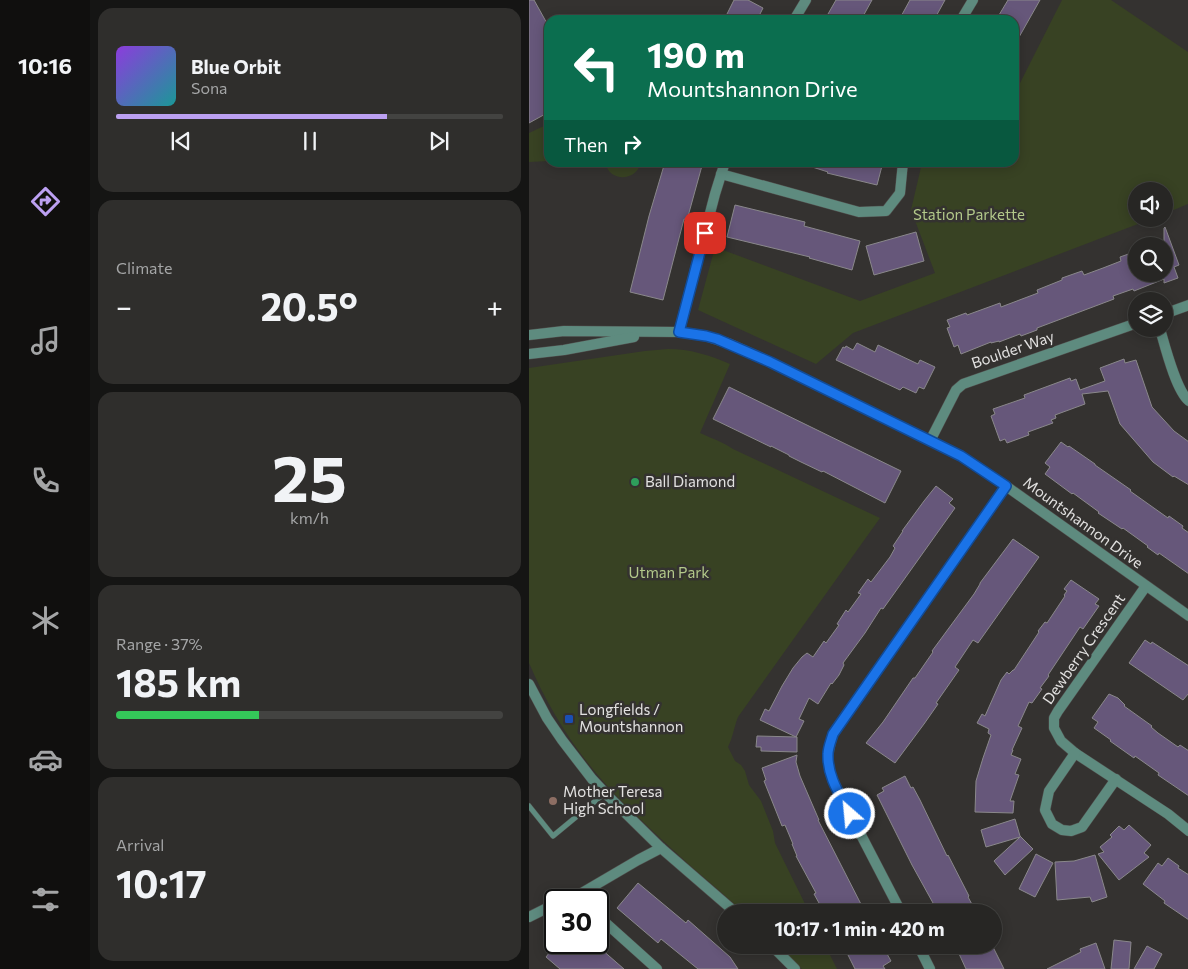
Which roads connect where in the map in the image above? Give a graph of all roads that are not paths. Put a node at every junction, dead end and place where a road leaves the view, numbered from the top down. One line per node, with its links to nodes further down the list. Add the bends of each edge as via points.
1 (806, 0): 3 (street)
2 (973, 0): 4 (street)
3 (797, 15)
4 (964, 15)
5 (723, 167): 7 (street)
6 (903, 167): 7 (street, via 901,193 887,211 859,212)
7 (721, 174): 12 (street)
8 (1188, 305): 9 (street)
9 (1173, 311)
10 (1128, 326): 17 (street, Boulder Way, via 963,384 956,390)
11 (657, 332): 12 (street, Mountshannon Drive); 13 (street, Mountshannon Drive); 15 (street, Mountshannon Drive)
12 (679, 332): 17 (street, Mountshannon Drive, via 730,344)
13 (529, 335)
14 (1163, 337): 16 (street, via 1179,388)
15 (529, 354)
16 (1188, 401)
17 (930, 441): 18 (street, Mountshannon Drive, via 961,456)
18 (1006, 486): 19 (street, Mountshannon Drive); 30 (street, via 833,734 828,752 828,768 833,781)
19 (1146, 586): 20 (street, Mountshannon Drive); 22 (street, Dewberry Crescent, via 1054,718 1053,728 1061,741)
20 (1188, 616)
21 (529, 684): 24 (street, via 562,740)
22 (1075, 753): 23 (street, Dewberry Crescent); 23 (street, via 1049,791 1045,810 1051,824 1071,831 1082,827)
23 (1116, 778): 26 (street, Dewberry Crescent)
24 (605, 793): 25 (lane, via 553,836); 27 (street)
25 (529, 806)
26 (1188, 831)
27 (661, 848): 28 (street); 29 (street)
28 (593, 889)
29 (726, 904)
30 (897, 904)
31 (544, 910): 32 (street)
32 (529, 917)
33 (609, 926): 37 (street)
34 (778, 954): 38 (street)
35 (780, 954): 39 (street)
36 (922, 954): 40 (street)
37 (657, 969)
38 (788, 969)
39 (795, 969)
40 (930, 969)

